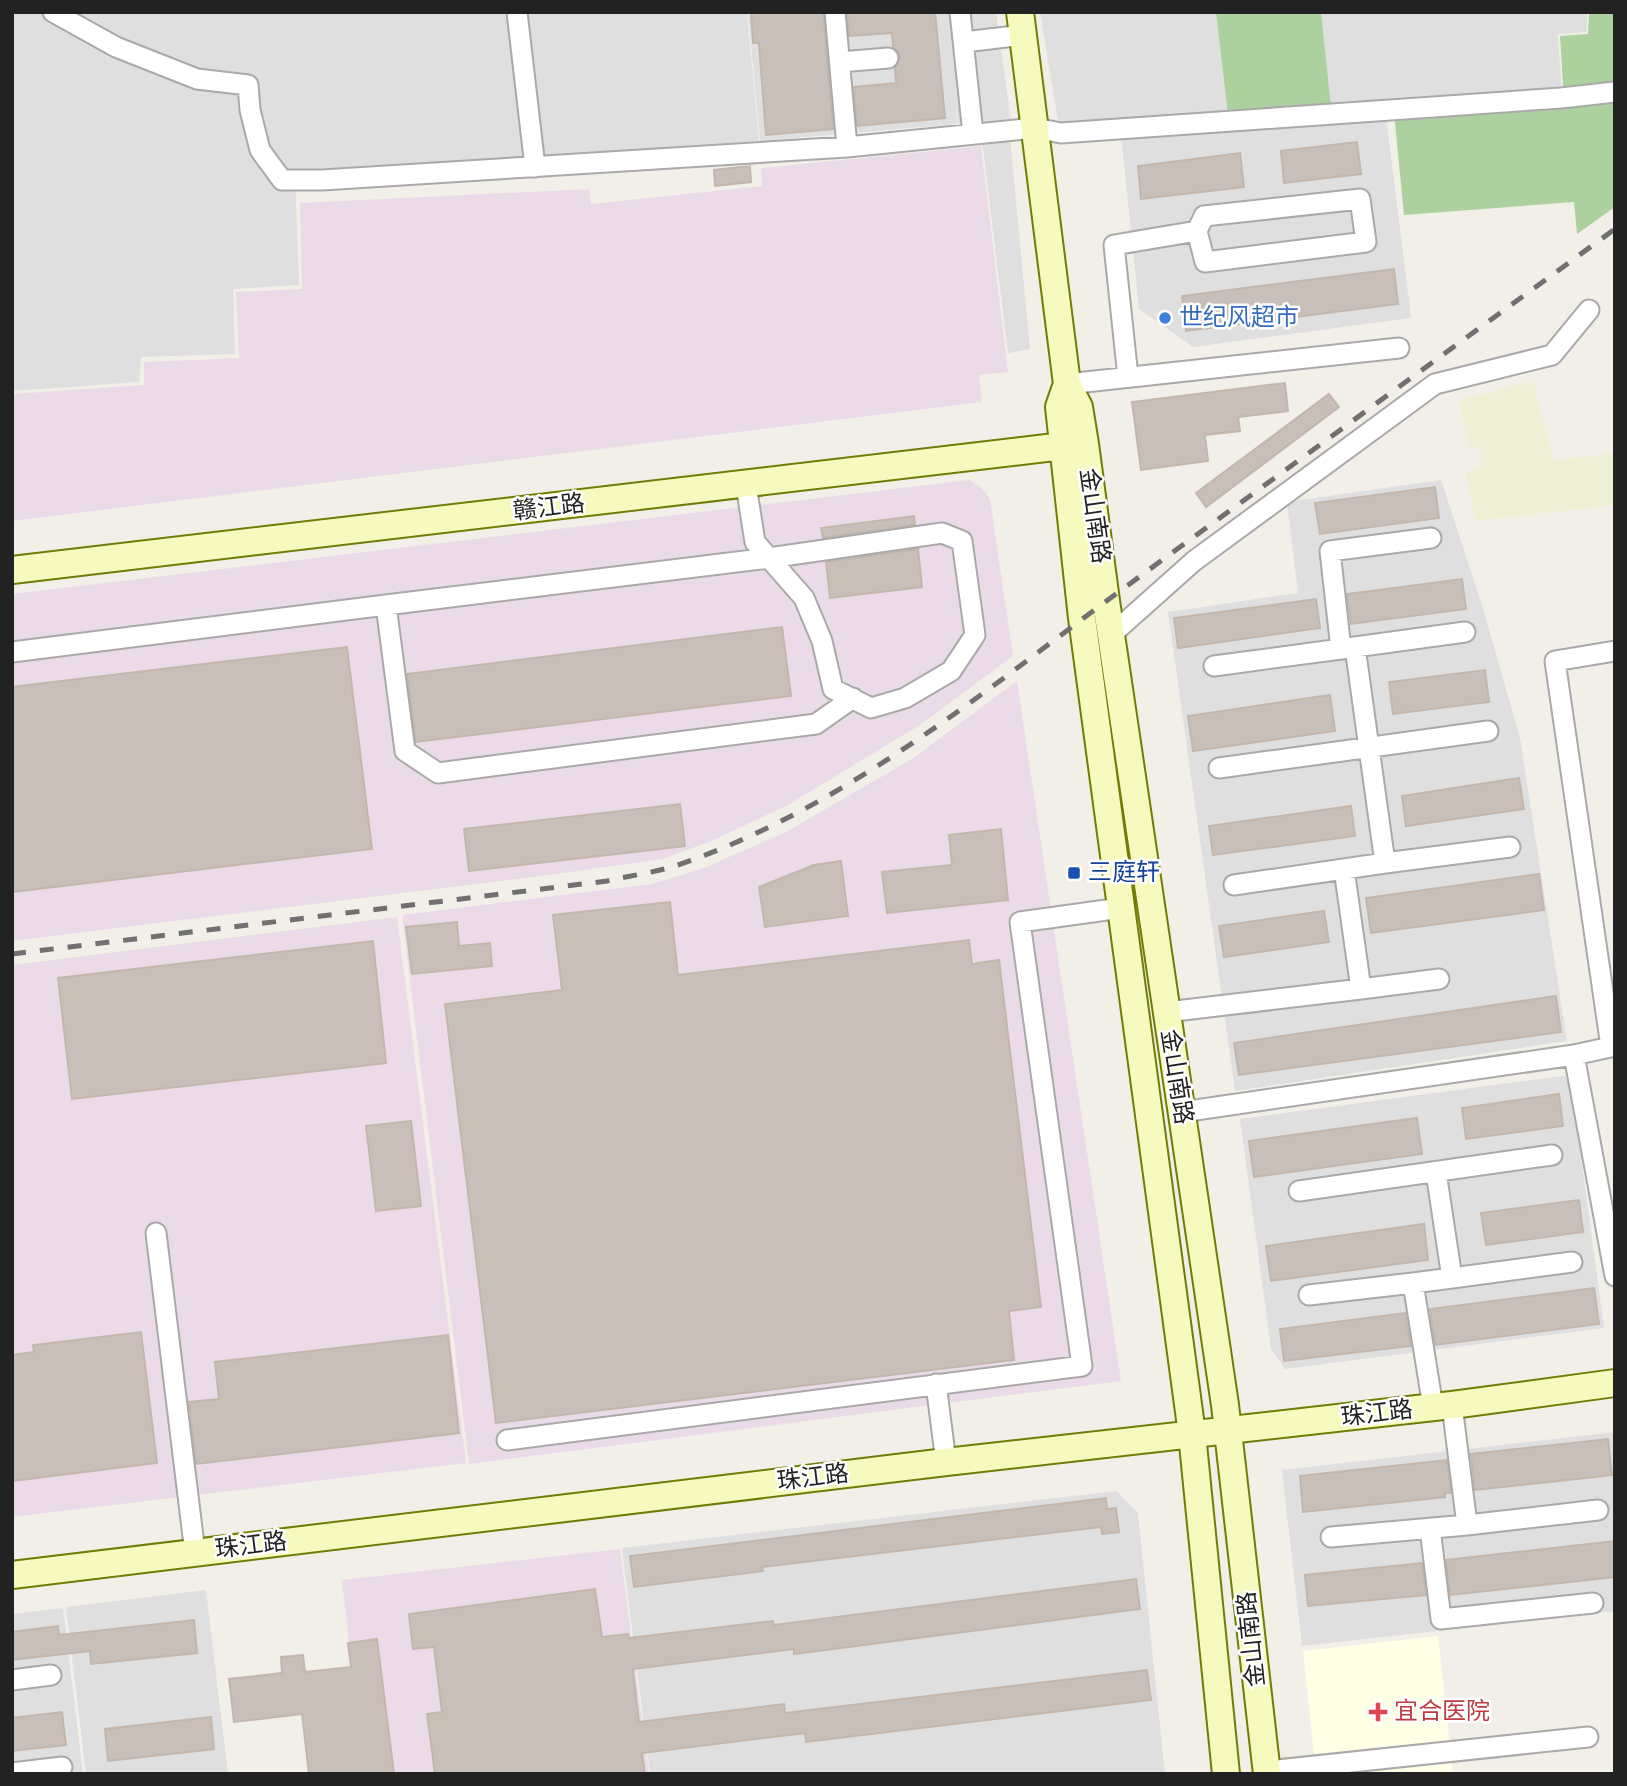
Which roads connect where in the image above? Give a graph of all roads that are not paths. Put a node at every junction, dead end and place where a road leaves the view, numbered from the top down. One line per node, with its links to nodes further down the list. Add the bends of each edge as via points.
1 (53, 12): 13 (street, via 116,47 197,79 248,85 260,150 282,180)
2 (517, 12): 13 (street)
3 (835, 12): 8 (street)
4 (960, 12): 6 (street)
5 (1021, 23): 6 (street); 10 (main road, 金山南路)
6 (964, 42): 11 (street)
7 (888, 58): 8 (street)
8 (840, 62): 12 (street)
9 (1615, 92): 10 (street, via 1061,133)
10 (1035, 128): 11 (street); 18 (main road, 金山南路)
11 (973, 134): 12 (street)
12 (847, 147): 13 (street)
13 (535, 167)
14 (1197, 231): 14 (street, via 1205,262 1366,242 1360,199 1204,216); 17 (street, via 1114,245)
15 (1589, 310): 26 (street, via 1552,355 1435,384 1194,561)
16 (1399, 348): 17 (street)
17 (1128, 377): 18 (street)
18 (1067, 384): 19 (main road, 金山南路, via 1059,407)
19 (1074, 445): 20 (main road, 赣江路); 26 (main road, 金山南路); 39 (main road, 金山南路, via 1082,618)
20 (746, 485): 22 (street, via 755,541); 23 (main road, 赣江路)
21 (1430, 538): 27 (street, via 1330,551)
22 (769, 558): 24 (street); 31 (street, via 804,598 822,641 833,689); 31 (street, via 942,533 962,541 975,635 951,671 905,698 871,708)
23 (12, 570)
24 (386, 606): 29 (street); 31 (street, via 405,751 438,773 816,724)
25 (1465, 632): 27 (street)
26 (1111, 635): 42 (main road, 金山南路)
27 (1348, 648): 30 (street); 33 (street)
28 (1615, 651): 43 (street, via 1555,661)
29 (12, 652)
30 (1214, 666)
31 (853, 698)
32 (1488, 731): 33 (street)
33 (1368, 747): 34 (street); 36 (street)
34 (1219, 768)
35 (1510, 847): 36 (street)
36 (1385, 863): 37 (street)
37 (1344, 869): 38 (street); 41 (street)
38 (1234, 885)
39 (1121, 908): 56 (street, via 1020,922 1082,1366); 59 (main road, 金山南路)
40 (1439, 979): 41 (street)
41 (1360, 989): 42 (street)
42 (1167, 1012): 45 (main road, 金山南路)
43 (1613, 1047): 44 (street)
44 (1574, 1055): 45 (street); 51 (street)
45 (1182, 1112): 58 (main road, 金山南路)
46 (1552, 1155): 47 (street)
47 (1436, 1171): 48 (street); 52 (street)
48 (1299, 1191)
49 (156, 1233): 66 (street)
50 (1572, 1262): 52 (street)
51 (1615, 1276)
52 (1452, 1278): 53 (street)
53 (1413, 1283): 54 (street); 57 (street)
54 (1309, 1296)
55 (1615, 1383): 57 (main road, 珠江路)
56 (936, 1384): 60 (street); 61 (street)
57 (1443, 1406): 58 (main road, 珠江路); 63 (street)
58 (1227, 1430): 59 (main road, 珠江路); 74 (main road, 金山南路)
59 (1192, 1434): 61 (main road, 珠江路); 75 (main road, 金山南路)
60 (507, 1440)
61 (946, 1462): 66 (main road, 珠江路)
62 (1598, 1510): 63 (street)
63 (1466, 1525): 64 (street)
64 (1430, 1528): 65 (street); 68 (street, via 1441,1619)
65 (1331, 1537)
66 (195, 1553): 67 (main road, 珠江路)
67 (12, 1575)
68 (1593, 1604)
69 (51, 1675): 70 (street)
70 (12, 1680)
71 (1588, 1737): 74 (street)
72 (62, 1767): 73 (street)
73 (12, 1773)
74 (1267, 1773): 76 (main road)
75 (1226, 1774)
76 (1233, 1774)

